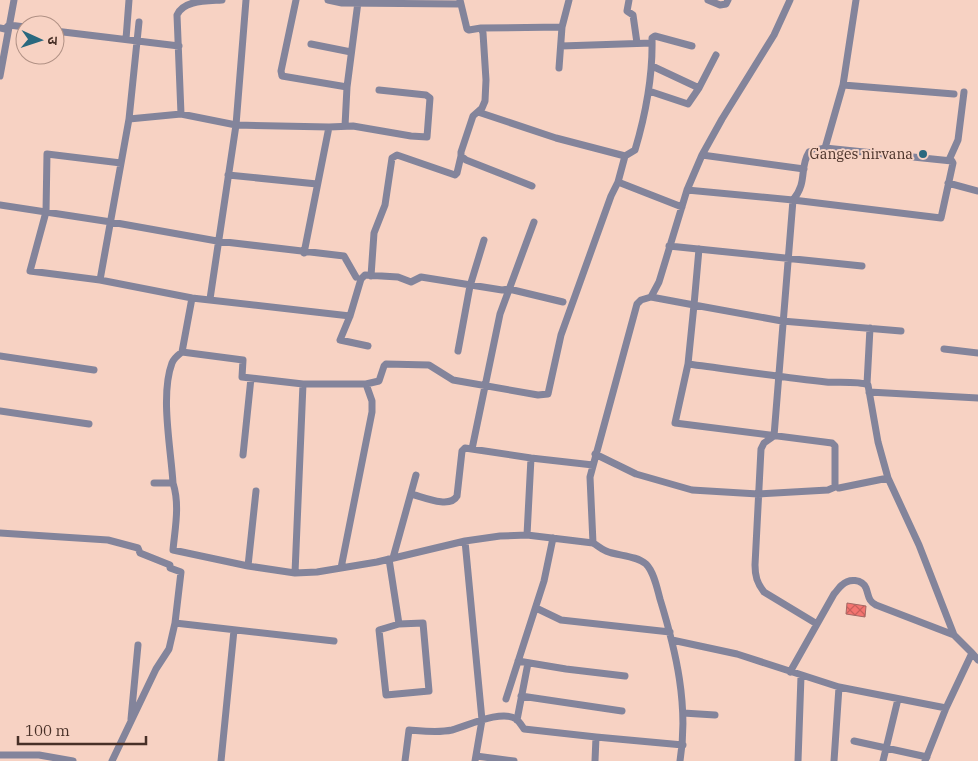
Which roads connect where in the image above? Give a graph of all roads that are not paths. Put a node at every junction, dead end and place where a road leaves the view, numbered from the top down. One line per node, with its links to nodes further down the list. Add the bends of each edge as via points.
1 (14, 0): 18 (street)
2 (129, 0): 24 (street)
3 (180, 0): 16 (street)
4 (222, 0): 16 (street)
5 (246, 0): 47 (street)
6 (296, 0): 38 (street, via 282,76)
7 (328, 0): 14 (street)
8 (569, 0): 20 (street)
9 (629, 0): 26 (street, via 627,11 634,15)
10 (708, 0): 11 (street, via 720,5)
11 (728, 0)
12 (790, 0): 53 (street, via 774,35)
13 (856, 0): 37 (street)
14 (358, 2): 15 (street); 32 (street)
15 (460, 2): 22 (street, via 467,29)
16 (180, 9): 29 (street, via 177,16)
17 (138, 22): 25 (street)
18 (9, 25): 19 (street); 21 (street, via 5,29); 36 (street)
19 (15, 26)
20 (562, 27): 22 (street); 30 (street)
21 (0, 28)
22 (481, 28): 44 (street, via 486,88 484,104)
23 (65, 31): 24 (street)
24 (126, 39): 25 (street)
25 (137, 40): 29 (street); 46 (street)
26 (637, 43): 27 (street); 30 (street)
27 (652, 43): 31 (street, via 655,36); 34 (street)
28 (311, 44): 32 (street)
29 (179, 46): 45 (street)
30 (561, 46): 35 (street)
31 (692, 46)
32 (351, 52): 38 (street)
33 (716, 55): 39 (street)
34 (652, 66): 39 (street); 41 (street)
35 (559, 68)
36 (0, 76)
37 (843, 86): 43 (street); 50 (street)
38 (348, 87): 48 (street)
39 (699, 88): 41 (street, via 688,104)
40 (379, 90): 48 (street, via 430,98 427,136)
41 (649, 91): 52 (street, via 635,150)
42 (964, 92): 54 (street, via 958,140)
43 (954, 94)
44 (478, 112): 51 (street); 52 (street, via 556,138)
45 (181, 114): 46 (street); 47 (street)
46 (129, 119): 55 (street)
47 (236, 125): 49 (street); 57 (street)
48 (345, 126): 49 (street)
49 (329, 127): 60 (street)
50 (825, 148): 54 (street); 56 (street, via 809,152)
51 (461, 156): 61 (street); 77 (street, via 455,175 397,155 392,158 386,200 374,233)
52 (625, 156): 58 (street)
53 (702, 156): 56 (street); 62 (street)
54 (949, 160): 59 (street, via 952,163)
55 (121, 163): 67 (street, via 47,154); 68 (street)
56 (804, 169): 64 (street, via 802,184)
57 (228, 175): 60 (street); 71 (street)
58 (618, 182): 66 (street); 104 (street, via 571,303 548,394)
59 (948, 183): 63 (street); 64 (street, via 941,218)
60 (317, 184): 74 (street)
61 (532, 186)
62 (687, 190): 64 (street); 66 (street)
63 (978, 191)
64 (793, 200): 75 (street)
65 (0, 205): 67 (street)
66 (682, 207): 72 (street)
67 (46, 212): 68 (street); 79 (street, via 30,271)
68 (111, 222): 71 (street); 79 (street)
69 (534, 222): 81 (street)
70 (484, 240): 80 (street)
71 (217, 241): 74 (street); 84 (street)
72 (670, 246): 73 (street); 82 (street)
73 (699, 249): 75 (street); 86 (street)
74 (304, 253): 78 (street, via 344,256)
75 (788, 259): 76 (street); 88 (street)
76 (862, 266)
77 (371, 276): 80 (street, via 398,277 410,282 421,277); 87 (street, via 365,275 361,279)
78 (356, 278)
79 (100, 280): 83 (street)
80 (470, 286): 81 (street); 93 (street)
81 (509, 289): 85 (street); 104 (street, via 500,314)
82 (651, 297): 86 (street); 111 (street, via 641,300 634,309)
83 (192, 298): 84 (street); 94 (street)
84 (210, 299): 87 (street)
85 (563, 302)
86 (694, 305): 88 (street); 97 (street)
87 (350, 316): 91 (street, via 340,340)
88 (782, 320): 89 (street); 99 (street)
89 (870, 328): 90 (street); 103 (street)
90 (901, 331)
91 (368, 346)
92 (944, 349): 95 (street)
93 (458, 351)
94 (182, 352): 100 (street, via 243,360 242,377); 118 (street, via 172,362 168,382 166,420)
95 (978, 353)
96 (0, 356): 98 (street)
97 (688, 364): 99 (street); 109 (street, via 675,423)
98 (94, 370)
99 (778, 376): 103 (street); 109 (street)
100 (251, 378): 101 (street); 112 (street)
101 (303, 384): 102 (street); 131 (street)
102 (366, 384): 104 (street, via 379,380 386,364 429,365 453,380); 130 (street, via 372,412)
103 (867, 384): 105 (street)
104 (484, 387): 110 (street)
105 (870, 392): 106 (street); 116 (street)
106 (978, 398)
107 (0, 411): 108 (street)
108 (89, 424)
109 (774, 436): 122 (street, via 761,449); 122 (street, via 835,444 835,487)
110 (472, 449): 113 (street); 121 (street, via 464,448 462,451 454,500 444,502)
111 (595, 454): 114 (street); 122 (street, via 636,474 692,490)
112 (243, 455)
113 (531, 458): 114 (street); 124 (street)
114 (593, 465): 127 (street, via 590,477)
115 (416, 474): 121 (street)
116 (888, 478): 119 (street); 137 (street, via 919,545)
117 (154, 483): 118 (street)
118 (173, 483): 129 (street, via 177,504 173,550)
119 (839, 488)
120 (256, 491): 129 (street)
121 (411, 494): 128 (street)
122 (758, 494): 135 (street, via 755,576 758,584 764,592)
123 (0, 533): 133 (street, via 108,540 138,548 140,553 182,572)
124 (527, 535): 125 (street); 126 (street)
125 (553, 538): 127 (street); 132 (street)
126 (465, 541): 128 (street); 156 (street)
127 (593, 543): 138 (street, via 606,551 647,565)
128 (391, 559): 130 (street); 134 (street)
129 (248, 566): 131 (street)
130 (341, 568): 131 (street)
131 (295, 573)
132 (536, 608): 138 (street, via 561,620); 143 (street)
133 (175, 623): 136 (street); 158 (street, via 169,649)
134 (399, 624): 134 (street, via 423,623 429,691 386,695 379,630)
135 (817, 624): 137 (street, via 842,585 851,580 863,584 869,600 876,605); 145 (street)
136 (234, 630): 139 (street); 168 (street)
137 (954, 635): 141 (street)
138 (671, 636): 145 (street); 154 (street)
139 (334, 641)
140 (138, 645): 158 (street)
141 (972, 653): 142 (street); 152 (street)
142 (978, 660)
143 (518, 661): 144 (street); 150 (street)
144 (528, 663): 146 (street); 149 (street)
145 (790, 672): 147 (street)
146 (625, 676)
147 (801, 676): 148 (street); 173 (street)
148 (839, 687): 151 (street); 174 (street)
149 (522, 696): 153 (street); 157 (street)
150 (506, 699)
151 (898, 699): 152 (street); 162 (street)
152 (946, 708): 165 (street)
153 (622, 711)
154 (683, 713): 155 (street); 161 (street)
155 (715, 715)
156 (482, 720): 157 (street, via 510,717); 164 (street); 169 (street, via 451,730 409,730)
157 (517, 720): 159 (street, via 524,729)
158 (130, 725): 167 (street)
159 (596, 737): 161 (street); 171 (street)
160 (854, 741): 162 (street)
161 (683, 745): 172 (street)
162 (886, 748): 165 (street); 175 (street)
163 (0, 755): 166 (street)
164 (476, 759): 170 (street)
165 (926, 759)
166 (73, 761)
167 (112, 761)
168 (221, 761)
169 (405, 761)
170 (514, 761)
171 (595, 761)
172 (680, 761)
173 (798, 761)
174 (834, 761)
175 (882, 761)

